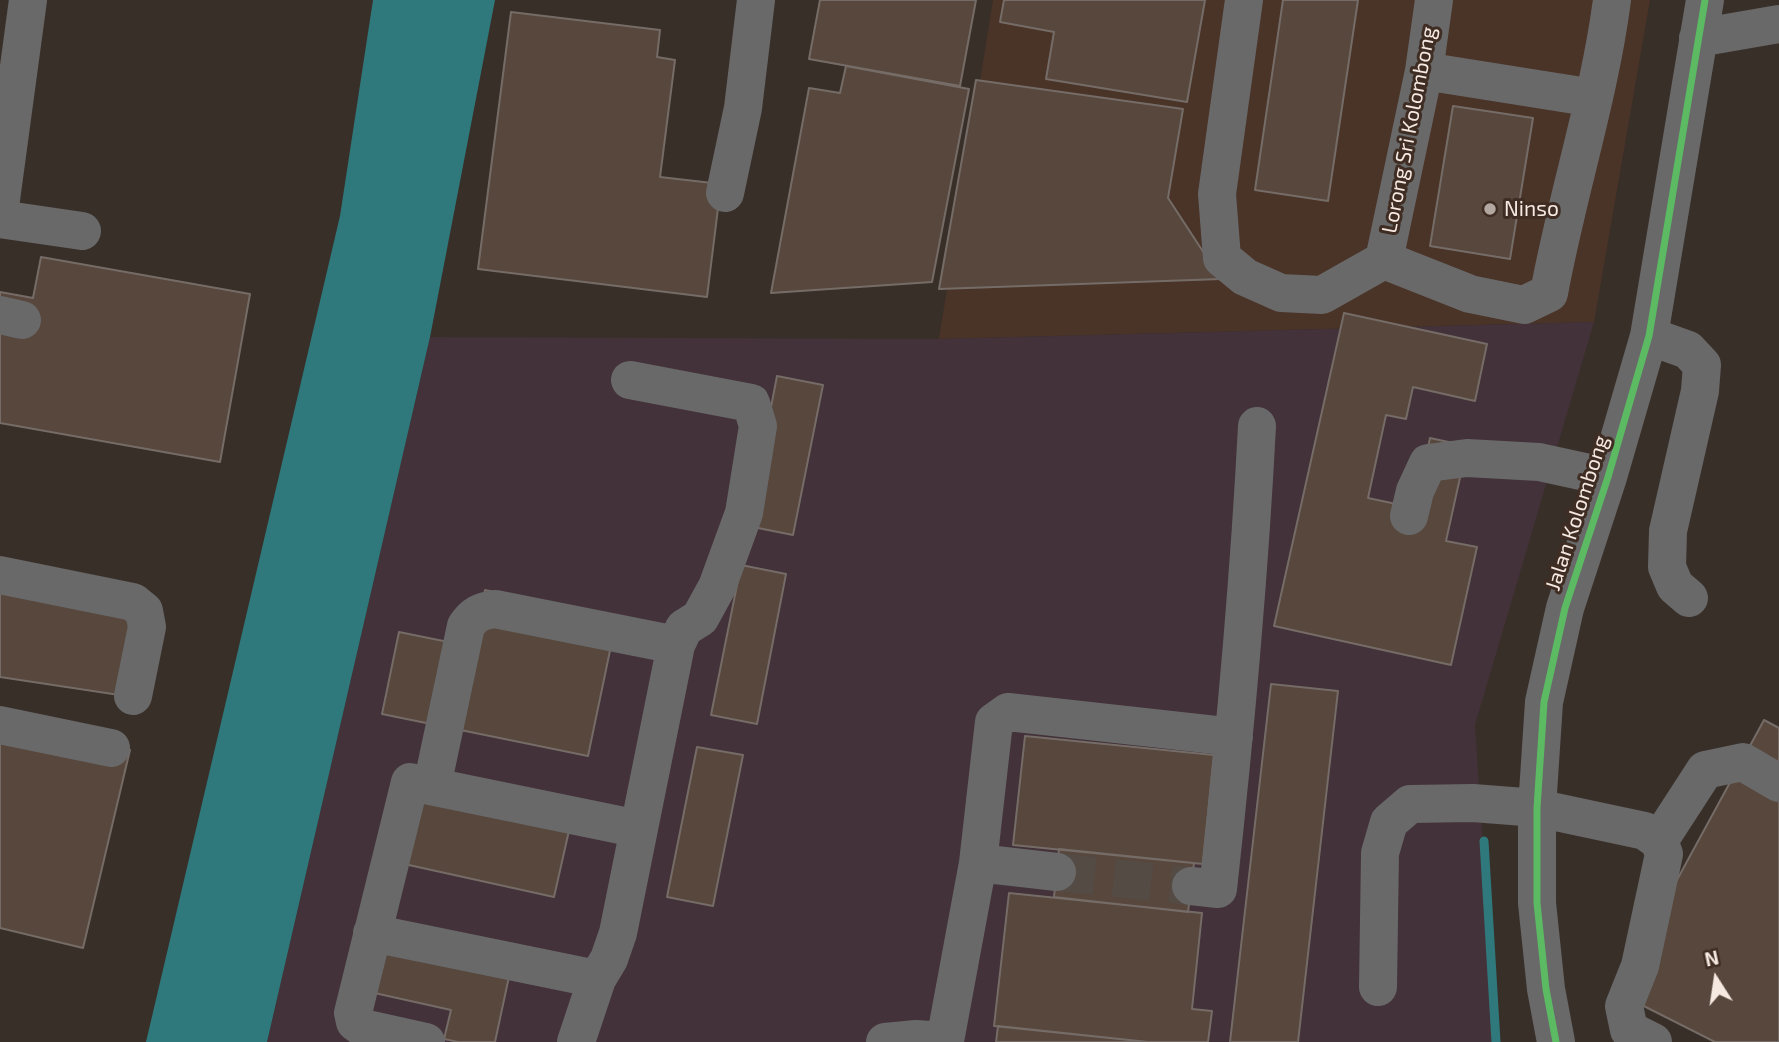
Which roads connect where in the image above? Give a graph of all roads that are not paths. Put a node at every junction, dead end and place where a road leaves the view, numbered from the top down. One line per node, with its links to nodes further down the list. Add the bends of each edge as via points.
1 (28, 0): 12 (street)
2 (756, 0): 11 (street, via 748,75)
3 (1244, 0): 15 (street, via 1217,194 1222,258 1245,277 1281,293 1322,295)
4 (1434, 0): 9 (street, Lorong Sri Kolombong)
5 (1612, 0): 10 (street)
6 (1705, 0): 8 (street, Jalan Kolombong)
7 (1779, 24): 8 (street)
8 (1698, 38): 16 (street, Jalan Kolombong)
9 (1424, 71): 10 (street); 15 (street, Lorong Sri Kolombong)
10 (1594, 98): 15 (street, via 1549,293 1524,305 1470,293)
11 (725, 192)
12 (0, 207)
13 (0, 219): 14 (street)
14 (82, 231)
15 (1384, 260)
16 (1649, 336): 19 (street, Jalan Kolombong); 22 (street, via 1688,350 1702,365 1668,531 1667,567 1675,586)
17 (630, 380): 23 (street, via 751,403 758,426 744,513 717,587 701,618 684,628)
18 (1257, 426): 26 (street)
19 (1608, 477): 20 (street, via 1539,462 1467,458 1428,463); 30 (street, Jalan Kolombong, via 1566,608 1544,702)
20 (1409, 516)
21 (0, 575): 24 (street, via 133,603 144,611 147,627)
22 (1689, 598)
23 (676, 645): 29 (street, via 484,610 466,626); 31 (street)
24 (133, 696)
25 (0, 725): 27 (street)
26 (1234, 737): 33 (street, via 1008,712 994,722); 35 (street, via 1217,889)
27 (111, 748)
28 (1779, 783): 32 (street, via 1743,762 1705,770)
29 (432, 786): 31 (street); 36 (street, via 410,782)
30 (1537, 808): 32 (street, via 1645,831); 38 (street, via 1410,804 1389,822 1380,853); 39 (street, Jalan Kolombong, via 1538,903)
31 (639, 829): 37 (street, via 618,933)
32 (1659, 841): 45 (street, via 1664,854 1640,966 1624,1006 1629,1030)
33 (978, 863): 34 (street); 42 (street, via 945,1041)
34 (1057, 872)
35 (1191, 886)
36 (372, 933): 37 (street); 40 (street, via 353,1013 355,1022 363,1028)
37 (597, 979): 41 (street)
38 (1378, 987)
39 (1546, 989): 43 (street, Jalan Kolombong); 44 (street, Jalan Kolombong)
40 (426, 1042)
41 (576, 1042)
42 (886, 1042)
43 (1532, 1042)
44 (1556, 1042)
45 (1653, 1042)

